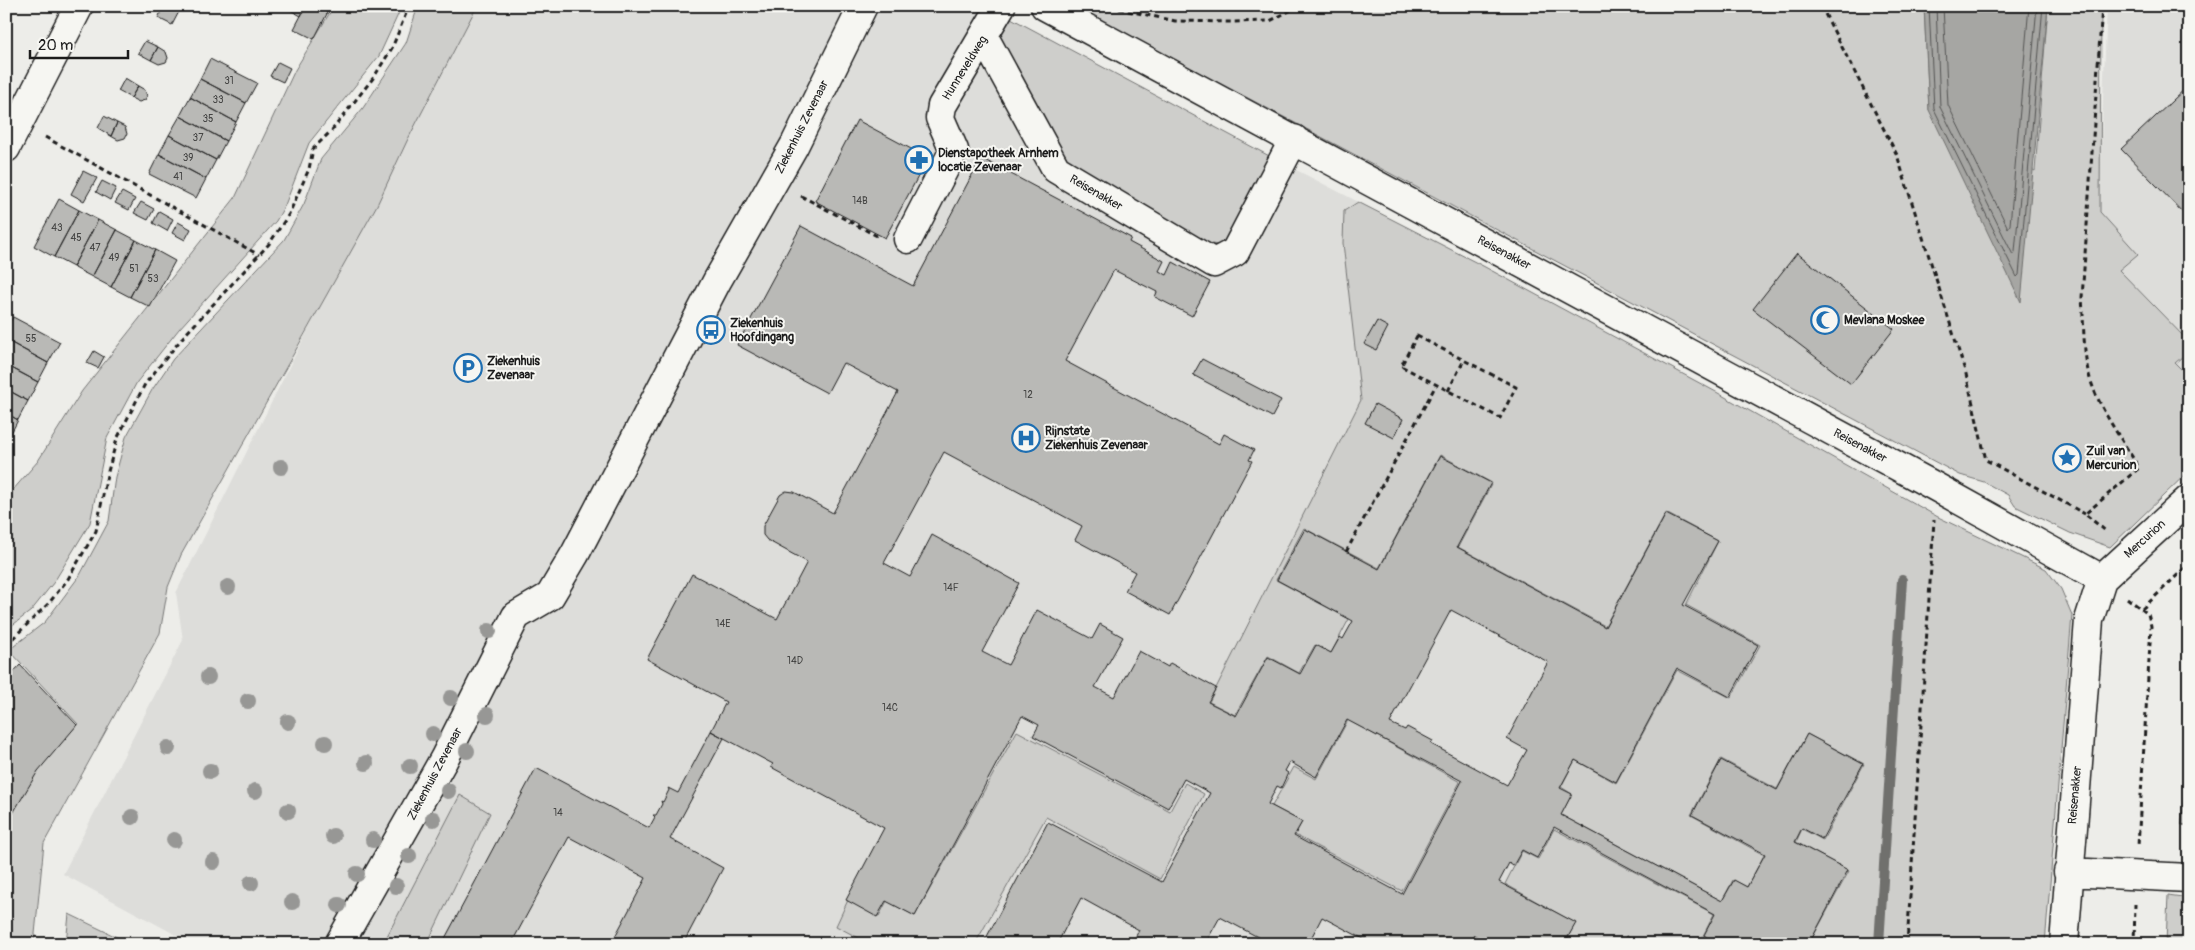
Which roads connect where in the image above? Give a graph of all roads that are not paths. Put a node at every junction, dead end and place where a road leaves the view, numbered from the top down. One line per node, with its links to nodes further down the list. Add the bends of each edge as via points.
1 (79, 6): 7 (street)
2 (863, 6): 13 (street, Ziekenhuis Zevenaar, via 794,146 717,281 575,554 550,596 516,616 444,758)
3 (1001, 6): 5 (street, Hunneveldweg)
4 (1045, 6): 6 (street, Reisenakker)
5 (984, 37): 6 (street, Reisenakker, via 1056,170 1214,263 1235,252); 8 (street, Hunneveldweg, via 942,106 940,118 954,150)
6 (1294, 139): 10 (street, Reisenakker)
7 (6, 148)
8 (908, 239)
9 (2189, 499): 10 (street, Mercurion)
10 (2102, 579): 11 (street, Reisenakker, via 2089,620)
11 (2068, 872): 12 (street); 14 (street, Reisenakker)
12 (2189, 878)
13 (339, 944)
14 (2064, 944)

